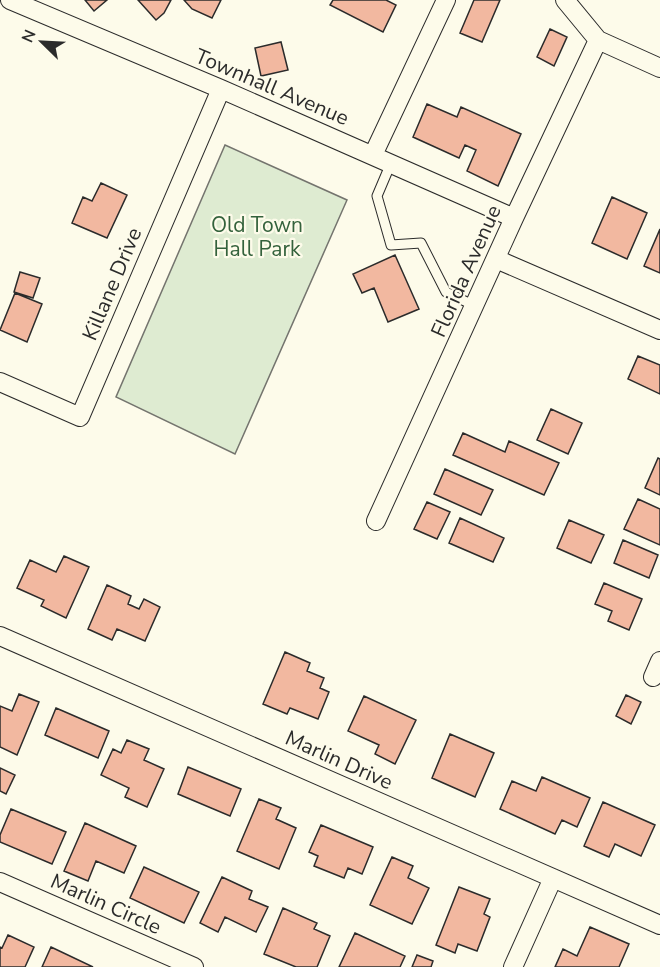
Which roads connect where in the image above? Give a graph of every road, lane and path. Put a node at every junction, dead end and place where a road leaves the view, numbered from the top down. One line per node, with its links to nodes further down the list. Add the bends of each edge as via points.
1 (10, 0): 6 (street, Townhall Avenue)
2 (446, 0): 7 (street)
3 (565, 0): 4 (street)
4 (598, 39): 5 (street); 9 (street, Florida Avenue)
5 (660, 68)
6 (221, 89): 7 (street, Townhall Avenue); 13 (street, Killane Drive, via 80,417)
7 (373, 155): 8 (street, Townhall Avenue)
8 (391, 163): 9 (street, Townhall Avenue); 11 (lane, via 377,196 391,245 421,243 446,292)
9 (514, 218): 10 (street, Florida Avenue)
10 (496, 259): 11 (street, Florida Avenue); 12 (street)
11 (475, 306): 14 (street, Florida Avenue)
12 (660, 330)
13 (0, 382)
14 (376, 521)
15 (0, 636): 16 (street, Marlin Drive)
16 (553, 878): 18 (street, Marlin Drive); 20 (street)
17 (0, 882): 19 (street, Marlin Circle)
18 (660, 925)
19 (194, 967)
20 (513, 967)

